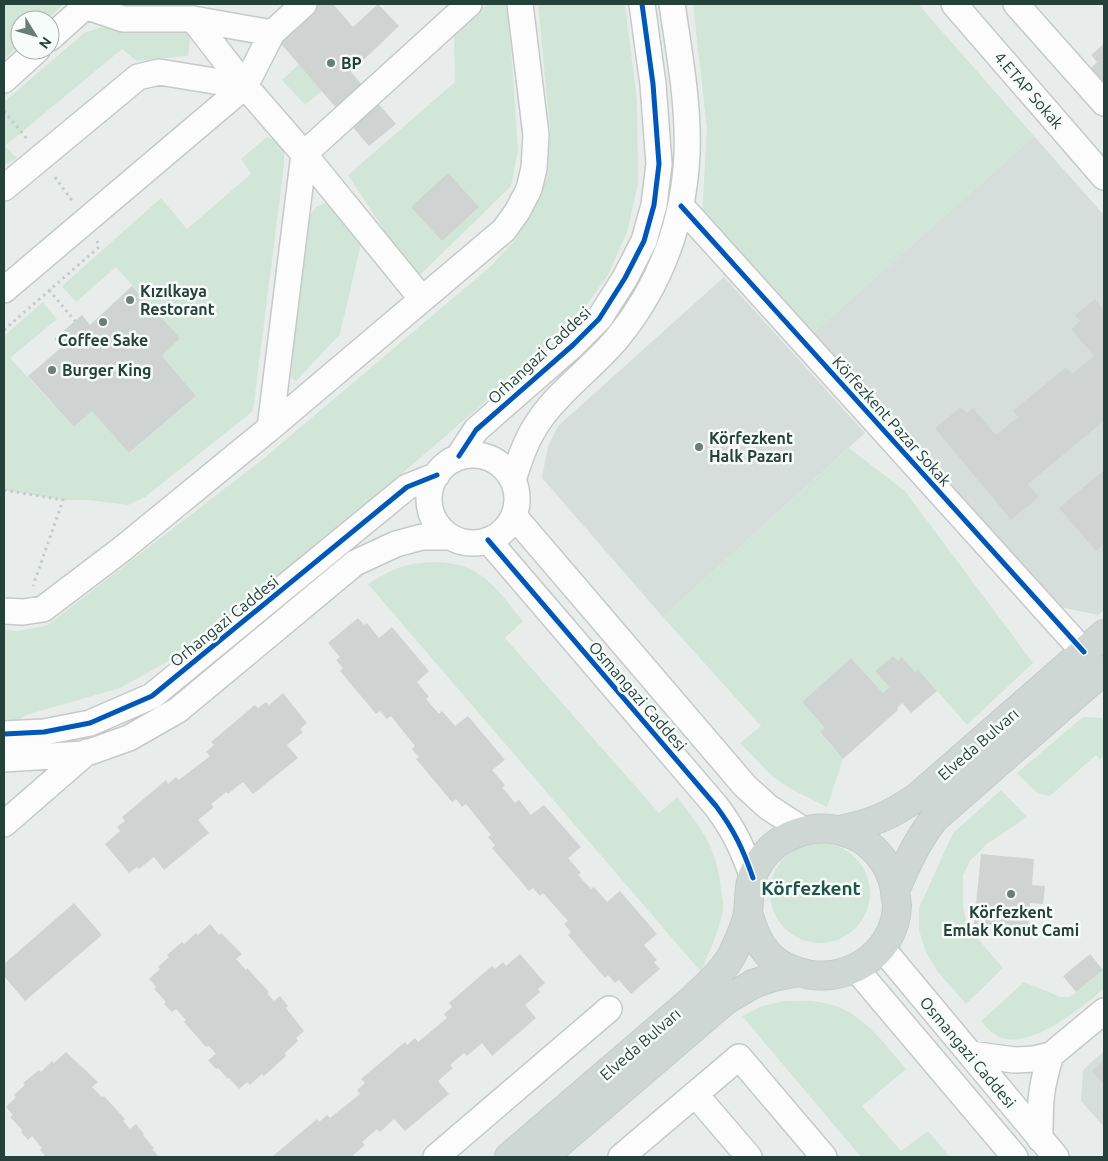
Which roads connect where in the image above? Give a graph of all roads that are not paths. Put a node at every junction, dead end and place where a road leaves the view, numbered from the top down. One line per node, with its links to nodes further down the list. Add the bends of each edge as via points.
1 (304, 4): 11 (street)
2 (469, 4): 16 (street)
3 (520, 4): 21 (street, via 536,136 529,189 504,230)
4 (642, 4): 23 (street, Orhangazi Caddesi, via 659,164 654,205 644,241 626,278 599,319 476,430)
5 (672, 4): 19 (street, via 684,87 687,154)
6 (954, 4): 17 (street, 4.ETAP Sokak)
7 (1016, 4): 15 (street)
8 (86, 5): 9 (street, via 123,19); 10 (street)
9 (193, 18): 11 (street); 14 (street)
10 (60, 29)
11 (272, 33): 14 (street)
12 (25, 60): 13 (street)
13 (4, 80)
14 (245, 86): 16 (street); 18 (street, via 159,72 138,77); 20 (street)
15 (1104, 103)
16 (304, 154): 21 (street); 22 (street)
17 (1104, 177)
18 (4, 188)
19 (681, 206): 25 (street, via 669,251 649,293 619,336 541,418 524,448); 31 (street, Körfezkent Pazar Sokak)
20 (4, 290)
21 (422, 299): 22 (street)
22 (270, 428): 29 (street, via 122,550 43,609)
23 (459, 456): 24 (street); 25 (street, via 489,456 502,464)
24 (436, 475): 27 (street, via 430,487 432,515 439,528); 33 (street, Orhangazi Caddesi, via 408,487)
25 (513, 480): 26 (street, via 518,504)
26 (514, 516): 28 (street, via 504,531); 38 (street, Osmangazi Caddesi, via 745,786 768,807)
27 (450, 537): 28 (street, via 464,542); 35 (street, via 422,537 396,544 355,562 178,710 129,738)
28 (488, 540): 40 (street, Osmangazi Caddesi, via 716,806 744,849)
29 (13, 612)
30 (1104, 634): 31 (main road, Elveda Bulvarı)
31 (1084, 652): 39 (main road, Elveda Bulvarı, via 916,798 890,815 862,826)
32 (1103, 674): 41 (main road, Elveda Bulvarı, via 934,819 908,859)
33 (152, 696): 34 (street, Orhangazi Caddesi, via 90,723 44,732); 35 (street)
34 (4, 734)
35 (84, 754): 36 (street); 37 (street)
36 (4, 759)
37 (4, 824)
38 (805, 830): 39 (main road); 40 (main road, via 770,849)
39 (839, 830): 41 (main road, via 863,840 882,858)
40 (753, 878): 42 (main road, via 748,890)
41 (895, 891): 43 (main road, via 897,906 891,931)
42 (748, 913): 45 (main road, via 755,935 768,954 786,968); 53 (main road, Elveda Bulvarı, via 734,953 693,1000)
43 (881, 947): 44 (main road); 48 (street, Osmangazi Caddesi)
44 (856, 969): 45 (main road, via 831,976 808,976); 58 (street, Osmangazi Caddesi)
45 (798, 972): 54 (main road, Elveda Bulvarı, via 753,984 726,1000)
46 (610, 1009): 52 (street)
47 (1104, 1011): 49 (street)
48 (970, 1054): 49 (street, via 1014,1060); 51 (street, Osmangazi Caddesi)
49 (1051, 1055): 51 (street, via 1040,1104)
50 (695, 1094): 55 (street); 56 (street); 57 (street, via 739,1057)
51 (1048, 1148)
52 (436, 1157)
53 (509, 1157)
54 (542, 1157)
55 (621, 1157)
56 (749, 1157)
57 (824, 1157)
58 (1015, 1157)

